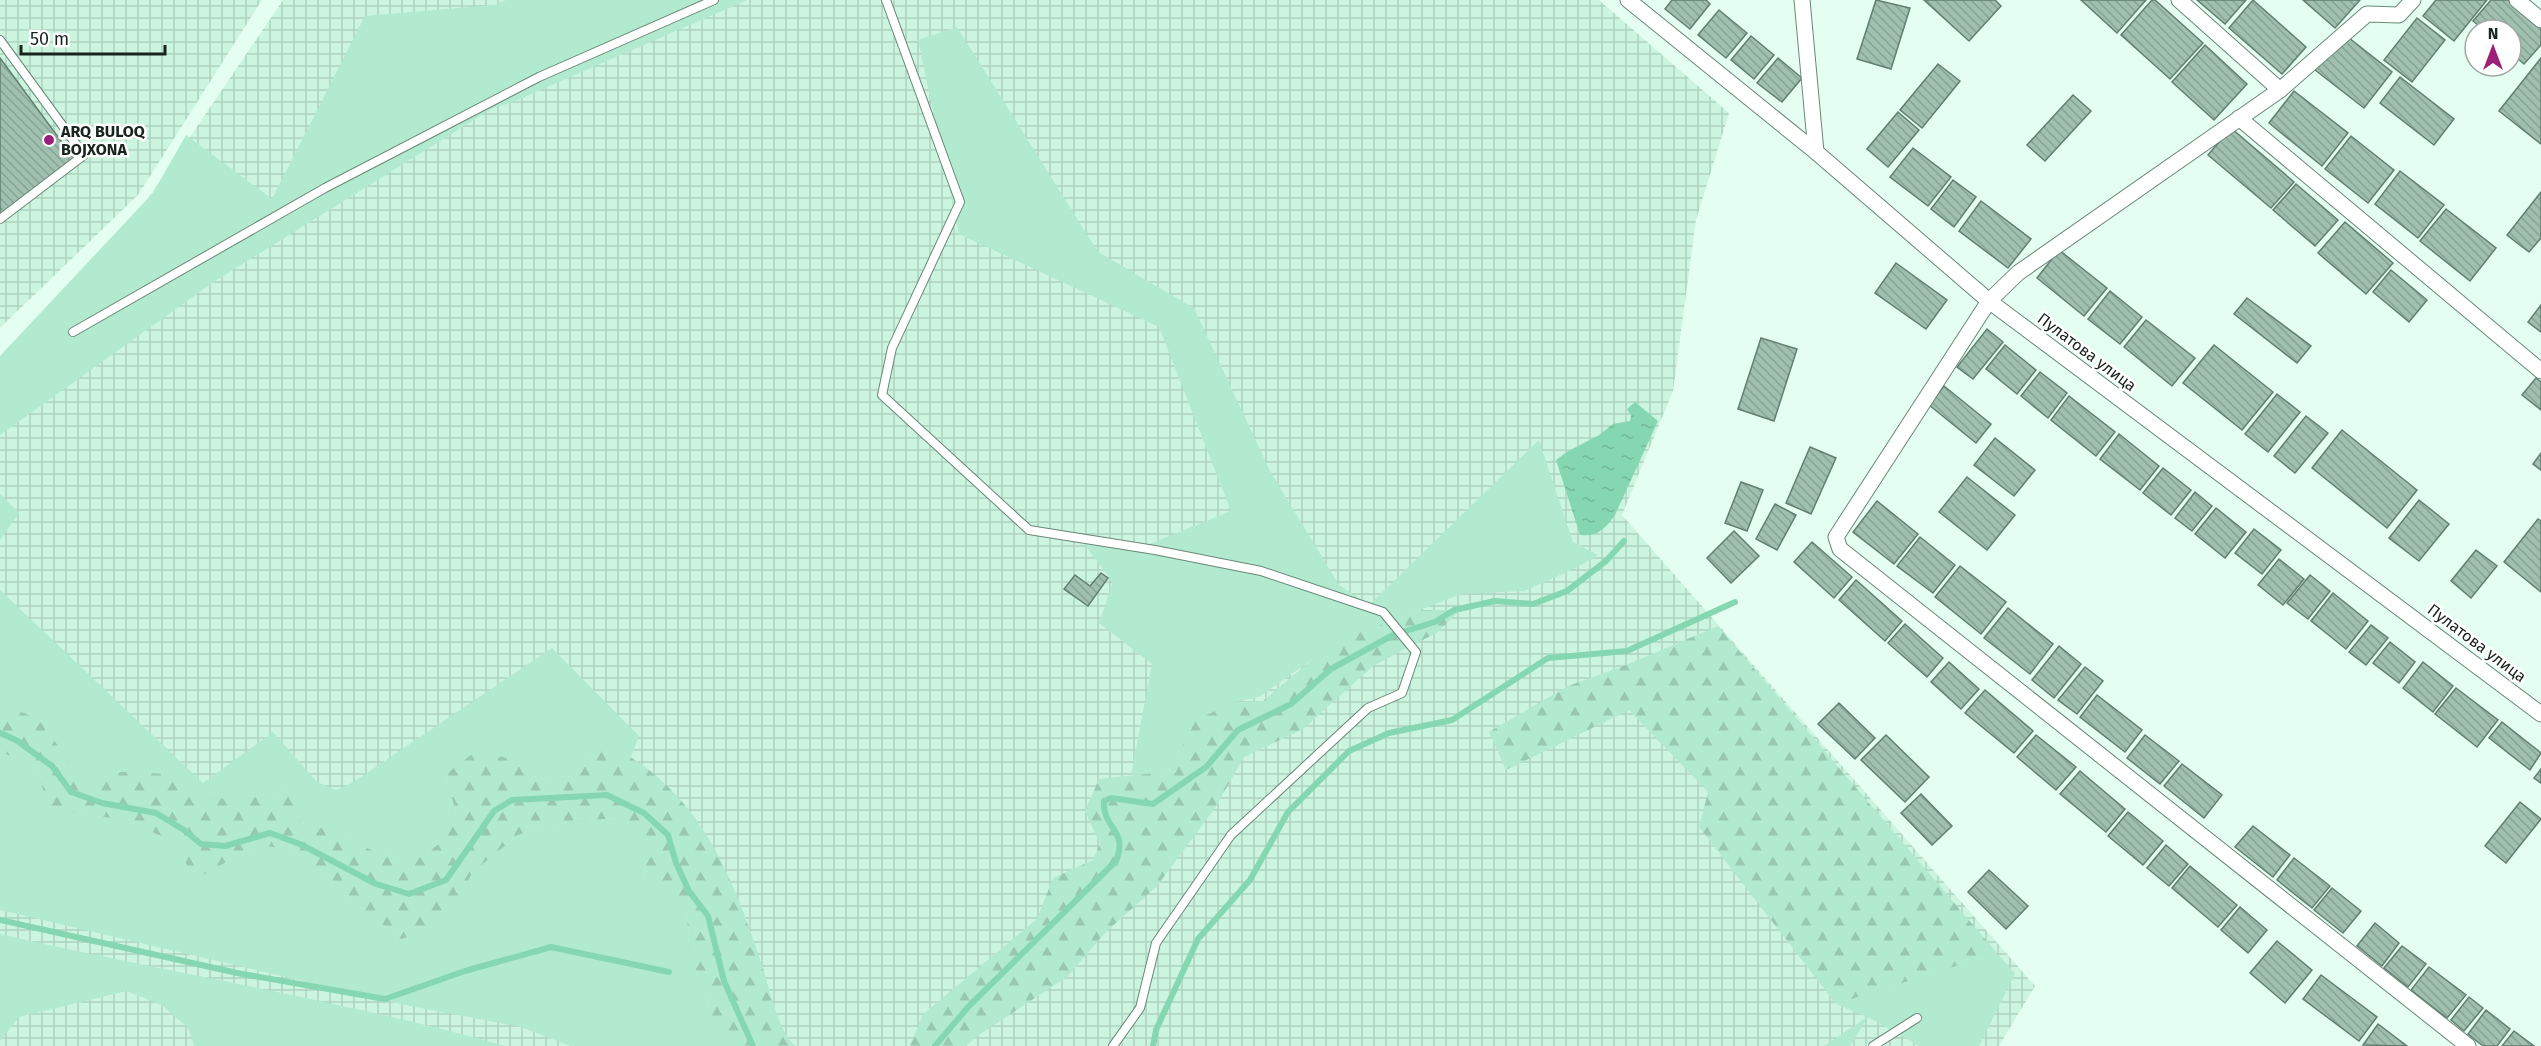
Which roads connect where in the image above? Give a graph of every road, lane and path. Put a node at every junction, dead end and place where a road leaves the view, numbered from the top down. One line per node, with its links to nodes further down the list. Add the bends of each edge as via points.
1 (714, 0): 15 (lane, via 539,77 325,188)
2 (886, 0): 19 (lane, via 960,202 892,348 882,395 1029,530 1261,571 1383,612 1416,652 1401,693 1368,708 1231,834 1156,943 1140,1008)
3 (1628, 0): 12 (street, Пулатова улица)
4 (1802, 0): 12 (street)
5 (2179, 0): 10 (street)
6 (2413, 0): 10 (street, via 2398,15 2367,14)
7 (2517, 0): 8 (street)
8 (2541, 20)
9 (0, 40): 13 (lane, via 84,155)
10 (2280, 90): 11 (street)
11 (2239, 118): 14 (street, via 2018,273); 16 (street)
12 (1816, 152): 14 (street, Пулатова улица)
13 (0, 219)
14 (1989, 301): 17 (street, Пулатова улица); 21 (street, via 1836,537 1840,549)
15 (73, 332)
16 (2541, 371)
17 (2541, 714)
18 (1917, 1018): 20 (lane)
19 (1113, 1046)
20 (1873, 1046)
21 (2468, 1046)

